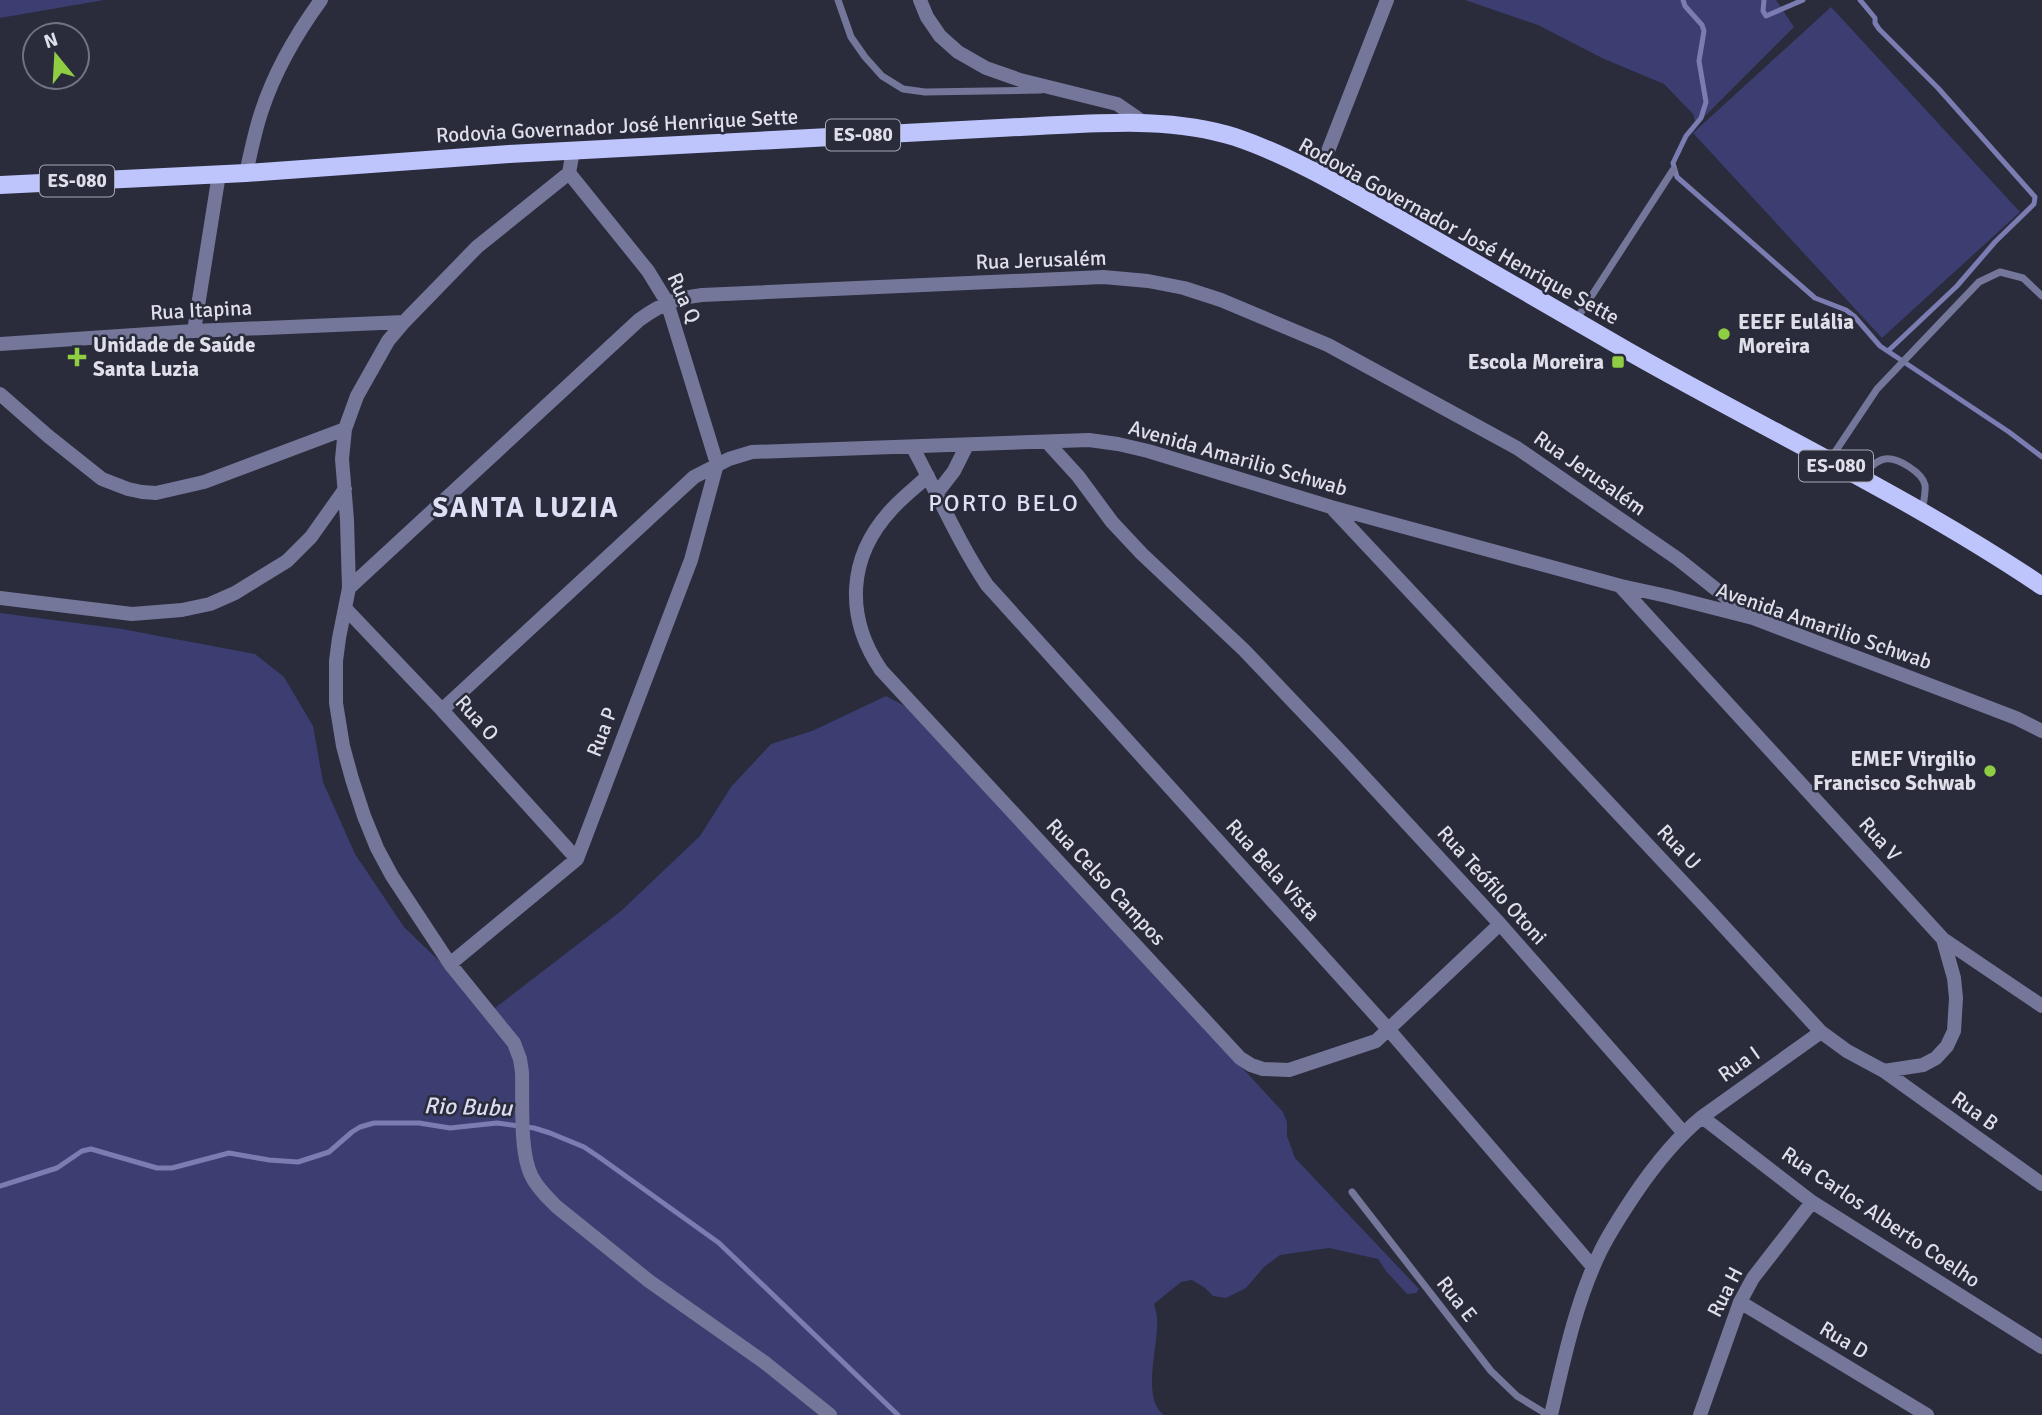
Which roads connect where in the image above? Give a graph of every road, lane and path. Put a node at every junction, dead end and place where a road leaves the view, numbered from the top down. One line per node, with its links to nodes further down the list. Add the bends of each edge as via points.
1 (321, 0): 9 (street, via 274,80)
2 (838, 0): 5 (lane, via 851,37 865,57 882,76 903,89)
3 (920, 0): 5 (street, via 940,36 958,52 986,68)
4 (1387, 0): 12 (street)
5 (1059, 90): 6 (street, via 1117,104)
6 (1146, 124): 7 (main road, Rodovia Governador José Henrique Sette / ES-080, via 1027,126); 12 (main road, Rodovia Governador José Henrique Sette / ES-080, via 1173,124 1227,135)
7 (573, 151): 9 (main road, Rodovia Governador José Henrique Sette / ES-080); 10 (street)
8 (1673, 170): 16 (lane)
9 (246, 173): 11 (main road, Rodovia Governador José Henrique Sette / ES-080)
10 (569, 173): 15 (street, Rua Q, via 648,271); 17 (street, via 477,247)
11 (219, 174): 13 (main road, Rodovia Governador José Henrique Sette / ES-080); 18 (street)
12 (1320, 174): 16 (main road, Rodovia Governador José Henrique Sette / ES-080)
13 (0, 185)
14 (2042, 296): 25 (lane, via 2023,278 2000,272 1979,282 1877,389)
15 (667, 302): 26 (street, Rua Q); 35 (street, Rua Jerusalém, via 639,320); 38 (street, Rua Jerusalém, via 702,295 1103,277 1184,288 1328,345 1517,448 1678,559)
16 (1576, 320): 25 (main road, Rodovia Governador José Henrique Sette / ES-080)
17 (404, 322): 18 (street, Rua Itapina); 21 (street, via 364,383)
18 (194, 331): 19 (street, Rua Itapina)
19 (0, 344)
20 (0, 394): 21 (street, via 102,479 142,492 204,482)
21 (345, 429): 29 (street)
22 (1047, 442): 23 (street, Avenida Amarilio Schwab); 31 (street, Avenida Amarilio Schwab, via 1089,440 1148,451); 42 (street, Rua Teófilo Otoni, via 1127,538 1244,650)
23 (967, 445): 24 (street, Avenida Amarilio Schwab); 30 (street)
24 (913, 448): 26 (street, Avenida Amarilio Schwab, via 752,452); 27 (street, Rua Bela Vista)
25 (1829, 462): 28 (main road, Rodovia Governador José Henrique Sette / ES-080)
26 (717, 464): 39 (street, Avenida Amarilio Schwab, via 679,490); 41 (street, Rua P, via 691,560)
27 (928, 476): 30 (street, Rua Bela Vista); 46 (street, Rua Celso Campos, via 879,525 856,579 857,618 881,670 1240,1058 1263,1069 1289,1070 1357,1049)
28 (1858, 478): 32 (main road, Rodovia Governador José Henrique Sette / ES-080); 32 (lane, via 1886,458 1918,473 1926,488)
29 (345, 489): 35 (street); 36 (street, via 311,537 287,561 210,604 132,614)
30 (937, 493): 46 (street, Rua Bela Vista, via 960,544 987,585)
31 (1331, 507): 33 (street, Avenida Amarilio Schwab); 47 (street, Rua U)
32 (1922, 513): 34 (main road, Rodovia Governador José Henrique Sette / ES-080)
33 (1620, 586): 38 (street, Avenida Amarilio Schwab); 43 (street, Rua V)
34 (2042, 586)
35 (349, 588): 37 (street)
36 (0, 598)
37 (345, 608): 39 (street, Rua O); 44 (street, via 336,661 336,703 352,779 377,848)
38 (1753, 618): 40 (street, Avenida Amarilio Schwab)
39 (442, 710): 41 (street, Rua O)
40 (2042, 731)
41 (577, 859): 44 (street, Rua P)
42 (1500, 924): 46 (street, Rua Celso Campos); 50 (street, Rua Teófilo Otoni)
43 (1943, 939): 45 (street, Rua V); 48 (street, via 1954,978 1954,1031 1947,1046 1929,1062)
44 (450, 964): 57 (street, via 514,1043 522,1072 525,1153 531,1176 543,1194 649,1281)
45 (2042, 1006)
46 (1389, 1030): 54 (street, Rua Bela Vista)
47 (1821, 1032): 48 (street, Rua U); 49 (street, Rua I)
48 (1884, 1071): 51 (street, Rua B)
49 (1702, 1117): 50 (street, Rua I); 53 (street, Rua Carlos Alberto Coelho)
50 (1683, 1132): 54 (street, via 1651,1171)
51 (2042, 1184)
52 (1352, 1192): 58 (lane, Rua E, via 1491,1371 1517,1396)
53 (1812, 1202): 55 (street, Rua H); 56 (street, Rua Carlos Alberto Coelho)
54 (1593, 1267): 58 (street, via 1567,1343)
55 (1740, 1302): 59 (street, Rua H); 60 (street, Rua D)
56 (2042, 1347)
57 (830, 1415)
58 (1550, 1415)
59 (1700, 1415)
60 (1927, 1415)

